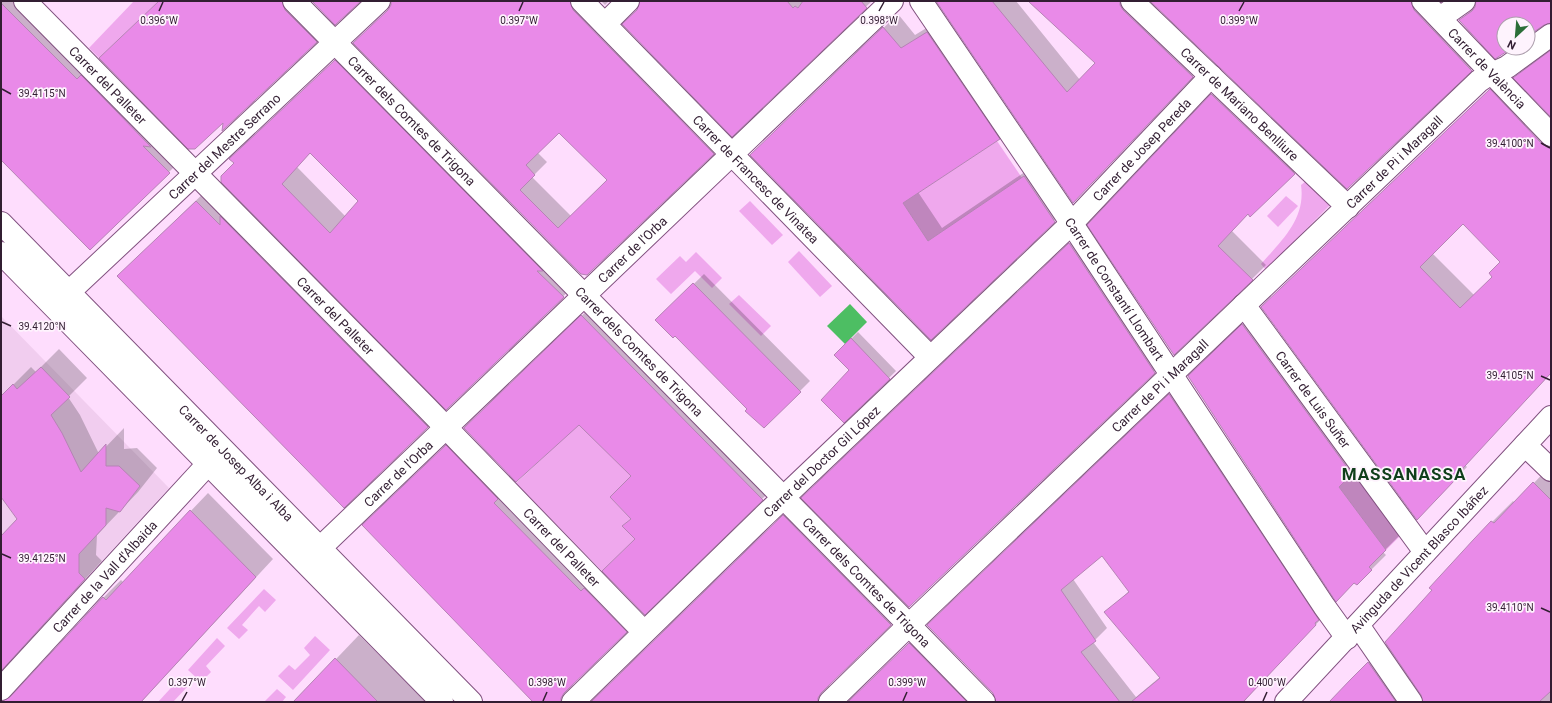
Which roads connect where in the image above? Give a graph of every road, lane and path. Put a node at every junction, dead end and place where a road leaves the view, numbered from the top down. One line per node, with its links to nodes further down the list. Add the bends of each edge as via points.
1 (25, 1): 19 (street, Carrer del Palleter)
2 (294, 1): 14 (street, Carrer dels Comtes de Trigona)
3 (379, 1): 14 (street, Carrer del Mestre Serrano)
4 (582, 1): 12 (street, Carrer de Francesc de Vinatea)
5 (628, 1): 12 (street)
6 (892, 1): 18 (street, Carrer de l'Orba)
7 (921, 1): 21 (street, Carrer de Constantí Llombart)
8 (1132, 1): 16 (street, Carrer de Mariano Benlliure)
9 (1423, 1): 11 (street, Carrer de València)
10 (1464, 1): 11 (street)
11 (1440, 18): 15 (street, Carrer de València)
12 (604, 24): 18 (street, Carrer de Francesc de Vinatea)
13 (1551, 35): 15 (street, Carrer de Pi i Maragall, via 1507,67)
14 (335, 43): 19 (street, Carrer del Mestre Serrano); 25 (street, Carrer dels Comtes de Trigona)
15 (1492, 74): 17 (street, Carrer de València); 20 (street, Carrer de Pi i Maragall, via 1479,81)
16 (1211, 76): 20 (street, Carrer de Mariano Benlliure); 21 (street, Carrer de Josep Pereda)
17 (1549, 130)
18 (732, 154): 25 (street, Carrer de l'Orba); 27 (street, Carrer de Francesc de Vinatea)
19 (195, 173): 24 (street, Carrer del Mestre Serrano); 30 (street, Carrer del Palleter)
20 (1348, 207): 26 (street, Carrer de Pi i Maragall)
21 (1072, 222): 27 (street, Carrer del Doctor Gil López); 28 (street, Carrer de Constantí Llombart)
22 (1, 223): 24 (street, Carrer de Josep Alba i Alba)
23 (1, 253): 32 (street, Carrer de Josep Alba i Alba)
24 (69, 292): 35 (street, Carrer de Josep Alba i Alba)
25 (584, 296): 30 (street, Carrer de l'Orba); 34 (street, Carrer dels Comtes de Trigona)
26 (1244, 306): 28 (street, Carrer de Pi i Maragall); 36 (street, Carrer de Luis Suñer)
27 (930, 357): 34 (street, Carrer del Doctor Gil López)
28 (1173, 375): 37 (street, Carrer de Pi i Maragall); 38 (street, Carrer de Constantí Llombart, via 1324,606)
29 (1551, 417): 31 (street, Avinguda de Vicent Blasco Ibáñez)
30 (446, 428): 35 (street, Carrer de l'Orba); 39 (street, Carrer del Palleter)
31 (1525, 445): 33 (street); 36 (street, Avinguda de Vicent Blasco Ibáñez)
32 (208, 464): 40 (street, Carrer de la Vall d'Albaida); 41 (street, Carrer de Josep Alba i Alba)
33 (1551, 470)
34 (783, 497): 37 (street, Carrer dels Comtes de Trigona); 39 (street, Carrer del Doctor Gil López)
35 (320, 548): 42 (street, Carrer de Josep Alba i Alba)
36 (1425, 552): 38 (street, Avinguda de Vicent Blasco Ibáñez)
37 (909, 625): 44 (street, Carrer de Pi i Maragall); 45 (street, Carrer dels Comtes de Trigona)
38 (1352, 631): 46 (street, Avinguda de Vicent Blasco Ibáñez); 47 (street, Carrer de Constantí Llombart)
39 (644, 632): 43 (street, Carrer del Doctor Gil López)
40 (1, 689)
41 (442, 702)
42 (471, 702)
43 (573, 702)
44 (830, 702)
45 (984, 702)
46 (1286, 702)
47 (1411, 702)

